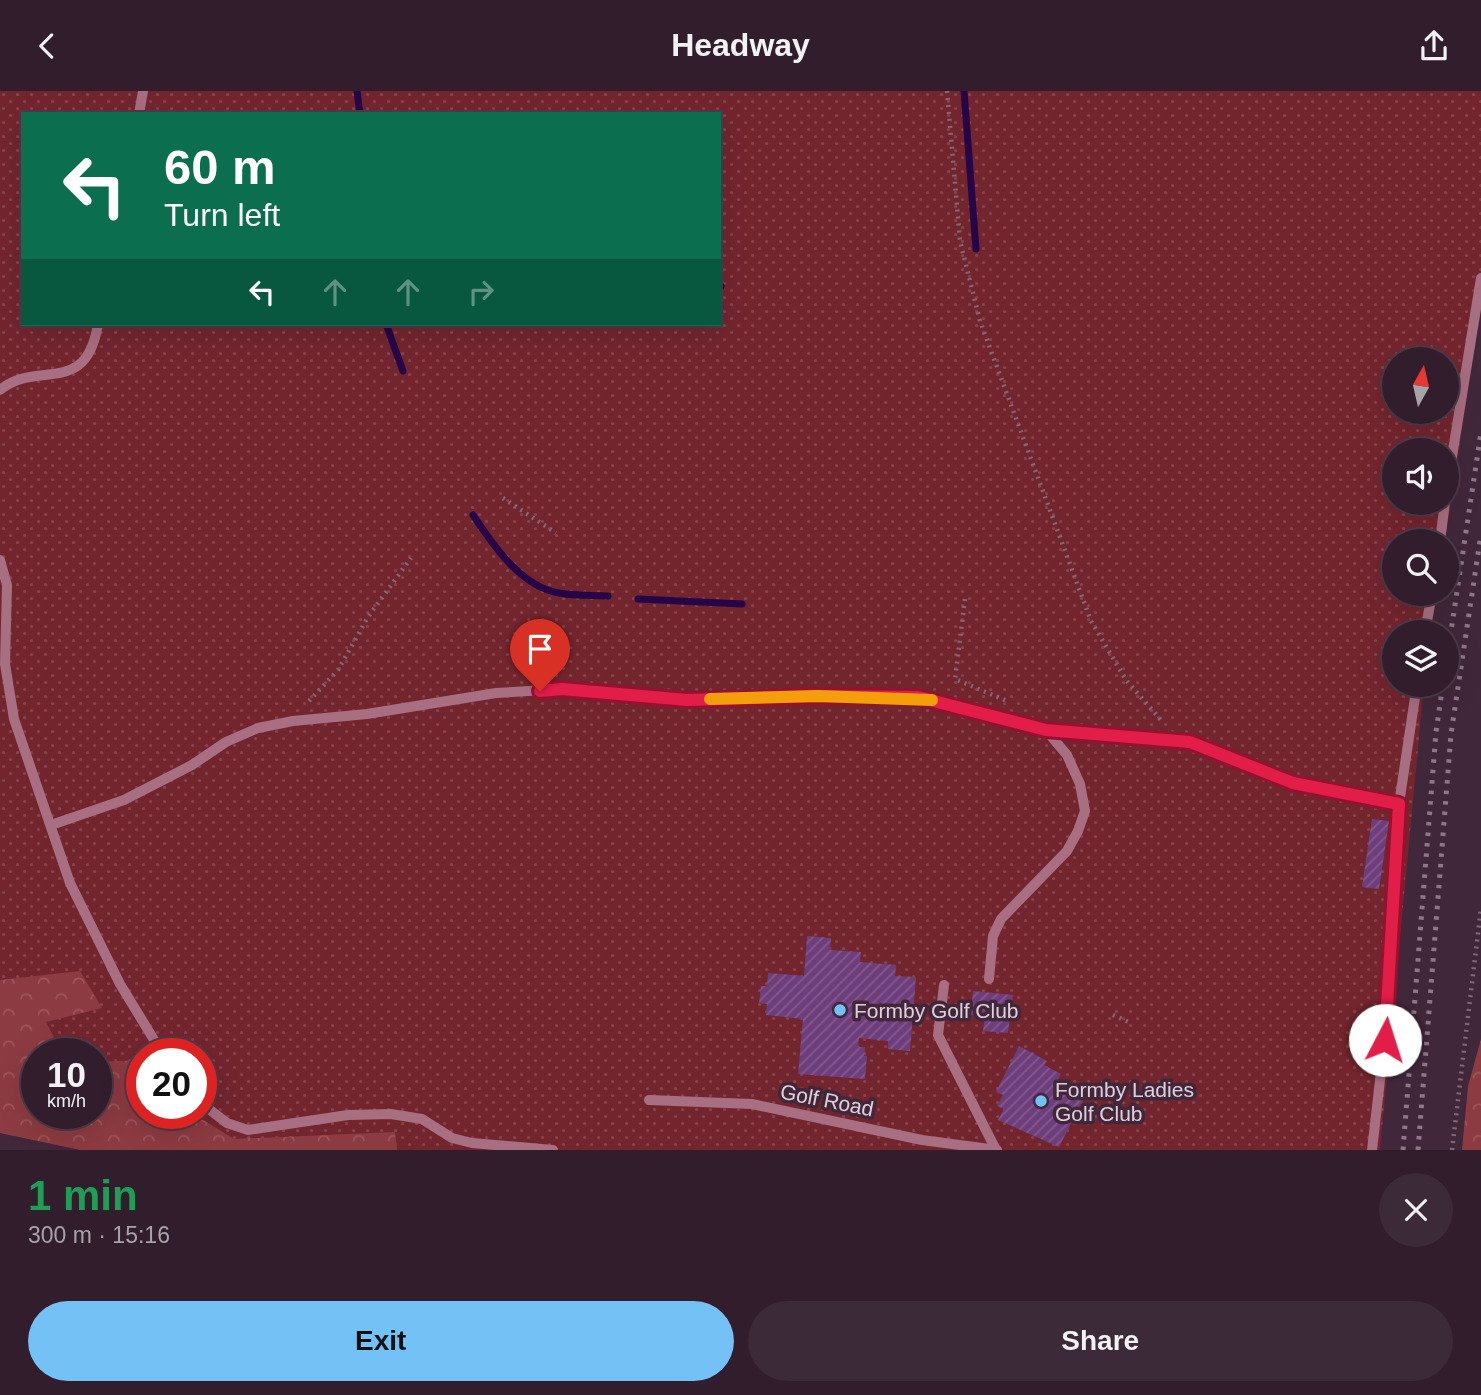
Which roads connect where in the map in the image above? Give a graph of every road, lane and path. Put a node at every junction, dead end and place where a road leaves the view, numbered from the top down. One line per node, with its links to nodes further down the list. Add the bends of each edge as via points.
1 (144, 91): 3 (lane)
2 (947, 91): 16 (path, via 960,241 999,377 1091,621 1126,680)
3 (139, 112)
4 (1481, 278): 7 (lane)
5 (97, 326): 6 (lane, via 90,352 72,369)
6 (0, 390)
7 (1455, 438)
8 (503, 498): 9 (path)
9 (556, 533)
10 (411, 558): 15 (path, via 368,617 338,670)
11 (0, 560): 19 (lane, via 7,585 7,687)
12 (965, 599): 14 (path, via 955,680)
13 (1415, 697): 18 (lane)
14 (1011, 703)
15 (304, 705)
16 (1168, 725)
17 (1046, 730): 18 (lane, via 1176,739 1204,745 1293,783); 19 (lane, via 918,697 687,700 562,689 496,693 258,728 124,800); 21 (lane, via 1067,755 1080,784 1085,811 1067,851 1001,919 993,936)
18 (1399, 804): 30 (lane, via 1390,993)
19 (51, 825): 25 (lane, via 93,933)
20 (1481, 908): 31 (path)
21 (989, 979)
22 (944, 985): 29 (lane, via 938,1035)
23 (1113, 1014): 24 (path)
24 (1131, 1023)
25 (151, 1038)
26 (649, 1100): 29 (lane, Golf Road, via 752,1104 922,1140)
27 (217, 1115): 28 (lane, via 248,1130 348,1115 391,1114 422,1119 452,1138 472,1143)
28 (553, 1150)
29 (996, 1150)
30 (1372, 1150)
31 (1452, 1150)

